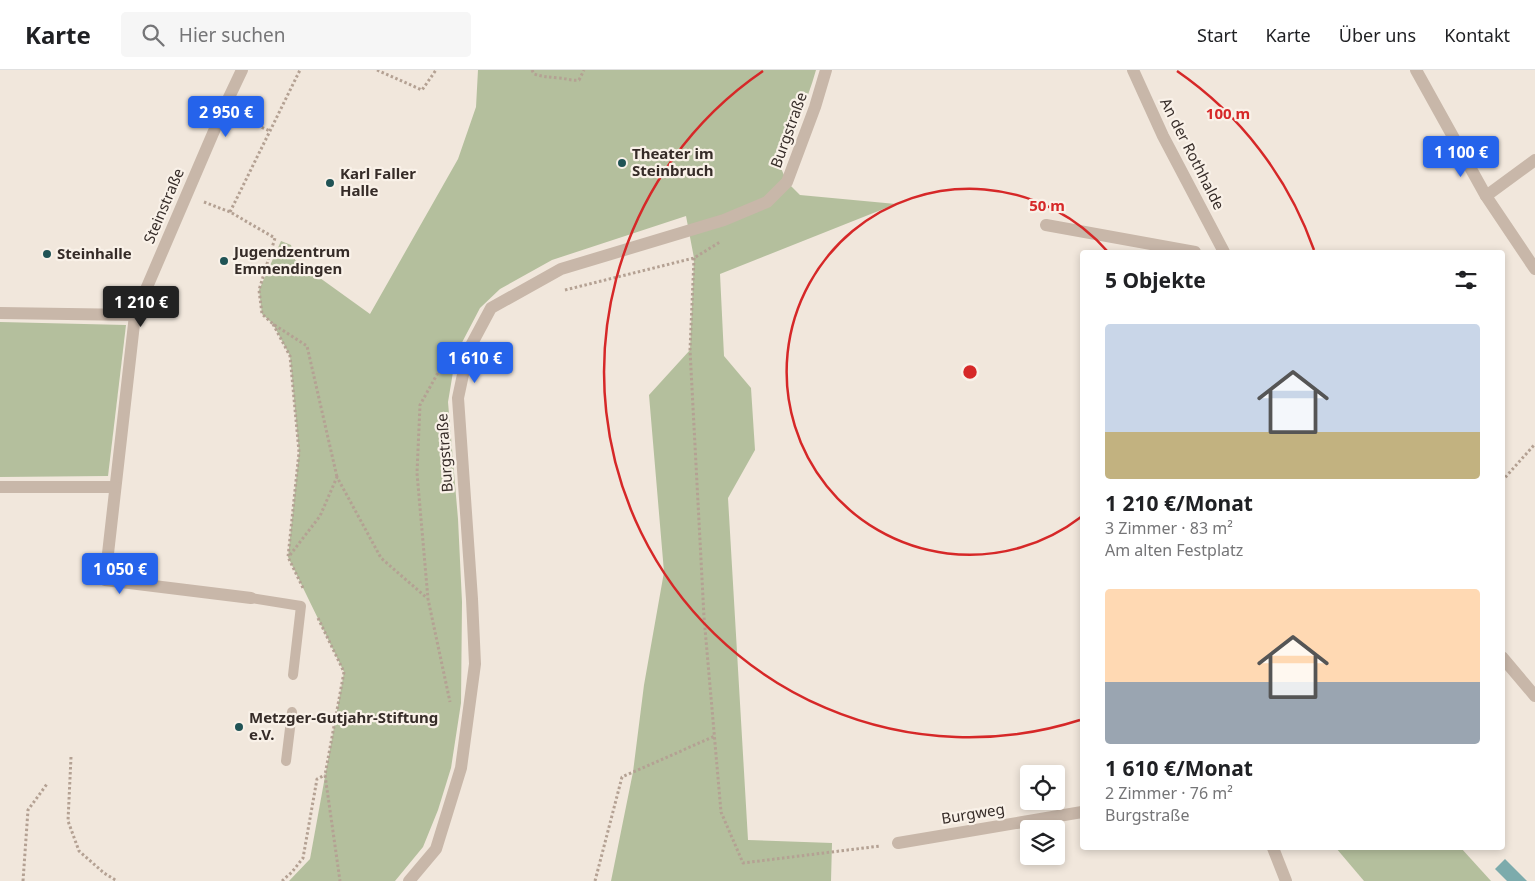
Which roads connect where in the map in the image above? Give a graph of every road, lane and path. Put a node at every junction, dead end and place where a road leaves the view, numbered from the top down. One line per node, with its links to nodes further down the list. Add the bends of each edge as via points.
1 (242, 70): 10 (street, Steinstraße)
2 (300, 70): 11 (path)
3 (377, 70): 4 (path, via 422,90)
4 (436, 70)
5 (532, 70): 6 (path, via 534,74 547,78 570,81 579,80)
6 (584, 70)
7 (826, 70): 52 (street, Burgstraße, via 787,182 767,202 724,220 561,269 491,308 468,351 458,398 475,664 461,768 436,848)
8 (1132, 70): 18 (street, An der Rothhalde)
9 (1421, 72): 14 (street)
10 (222, 110): 11 (path); 13 (street, Steinstraße)
11 (270, 130): 15 (path)
12 (1535, 160): 14 (street)
13 (187, 195): 15 (path); 22 (street, Steinstraße)
14 (1486, 196): 20 (street)
15 (230, 212): 23 (path, via 275,238 259,290 262,314)
16 (1046, 226): 17 (street)
17 (1184, 250)
18 (1223, 250)
19 (694, 258): 40 (path, via 690,350 704,617)
20 (1535, 269)
21 (0, 313): 22 (street)
22 (135, 315): 29 (street, Steinstraße)
23 (273, 324): 26 (path, via 307,346); 30 (path, via 290,356 299,452)
24 (447, 357): 33 (path, via 420,405 417,473)
25 (1535, 444): 27 (path)
26 (337, 477): 30 (path, via 320,516); 33 (path, via 381,558)
27 (1505, 478)
28 (0, 487): 29 (street)
29 (115, 487): 32 (street, Steinstraße, via 105,580)
30 (288, 557): 31 (path)
31 (305, 592)
32 (252, 598): 36 (lane, via 301,606)
33 (428, 599): 38 (path)
34 (314, 610): 43 (path, via 344,672)
35 (1505, 660): 37 (street)
36 (293, 675)
37 (1535, 696)
38 (451, 708)
39 (292, 712): 42 (lane)
40 (715, 736): 46 (path, via 722,812 743,863); 53 (path, via 622,777)
41 (71, 757): 49 (path, via 68,821 80,851)
42 (286, 762)
43 (325, 775): 50 (path, via 317,779 303,858); 51 (path)
44 (47, 784): 48 (path, via 28,810)
45 (1080, 812): 46 (street, Burgweg)
46 (898, 843)
47 (1276, 850): 54 (street)
48 (23, 881)
49 (117, 881)
50 (282, 881)
51 (340, 881)
52 (409, 881)
53 (595, 881)
54 (1286, 881)

